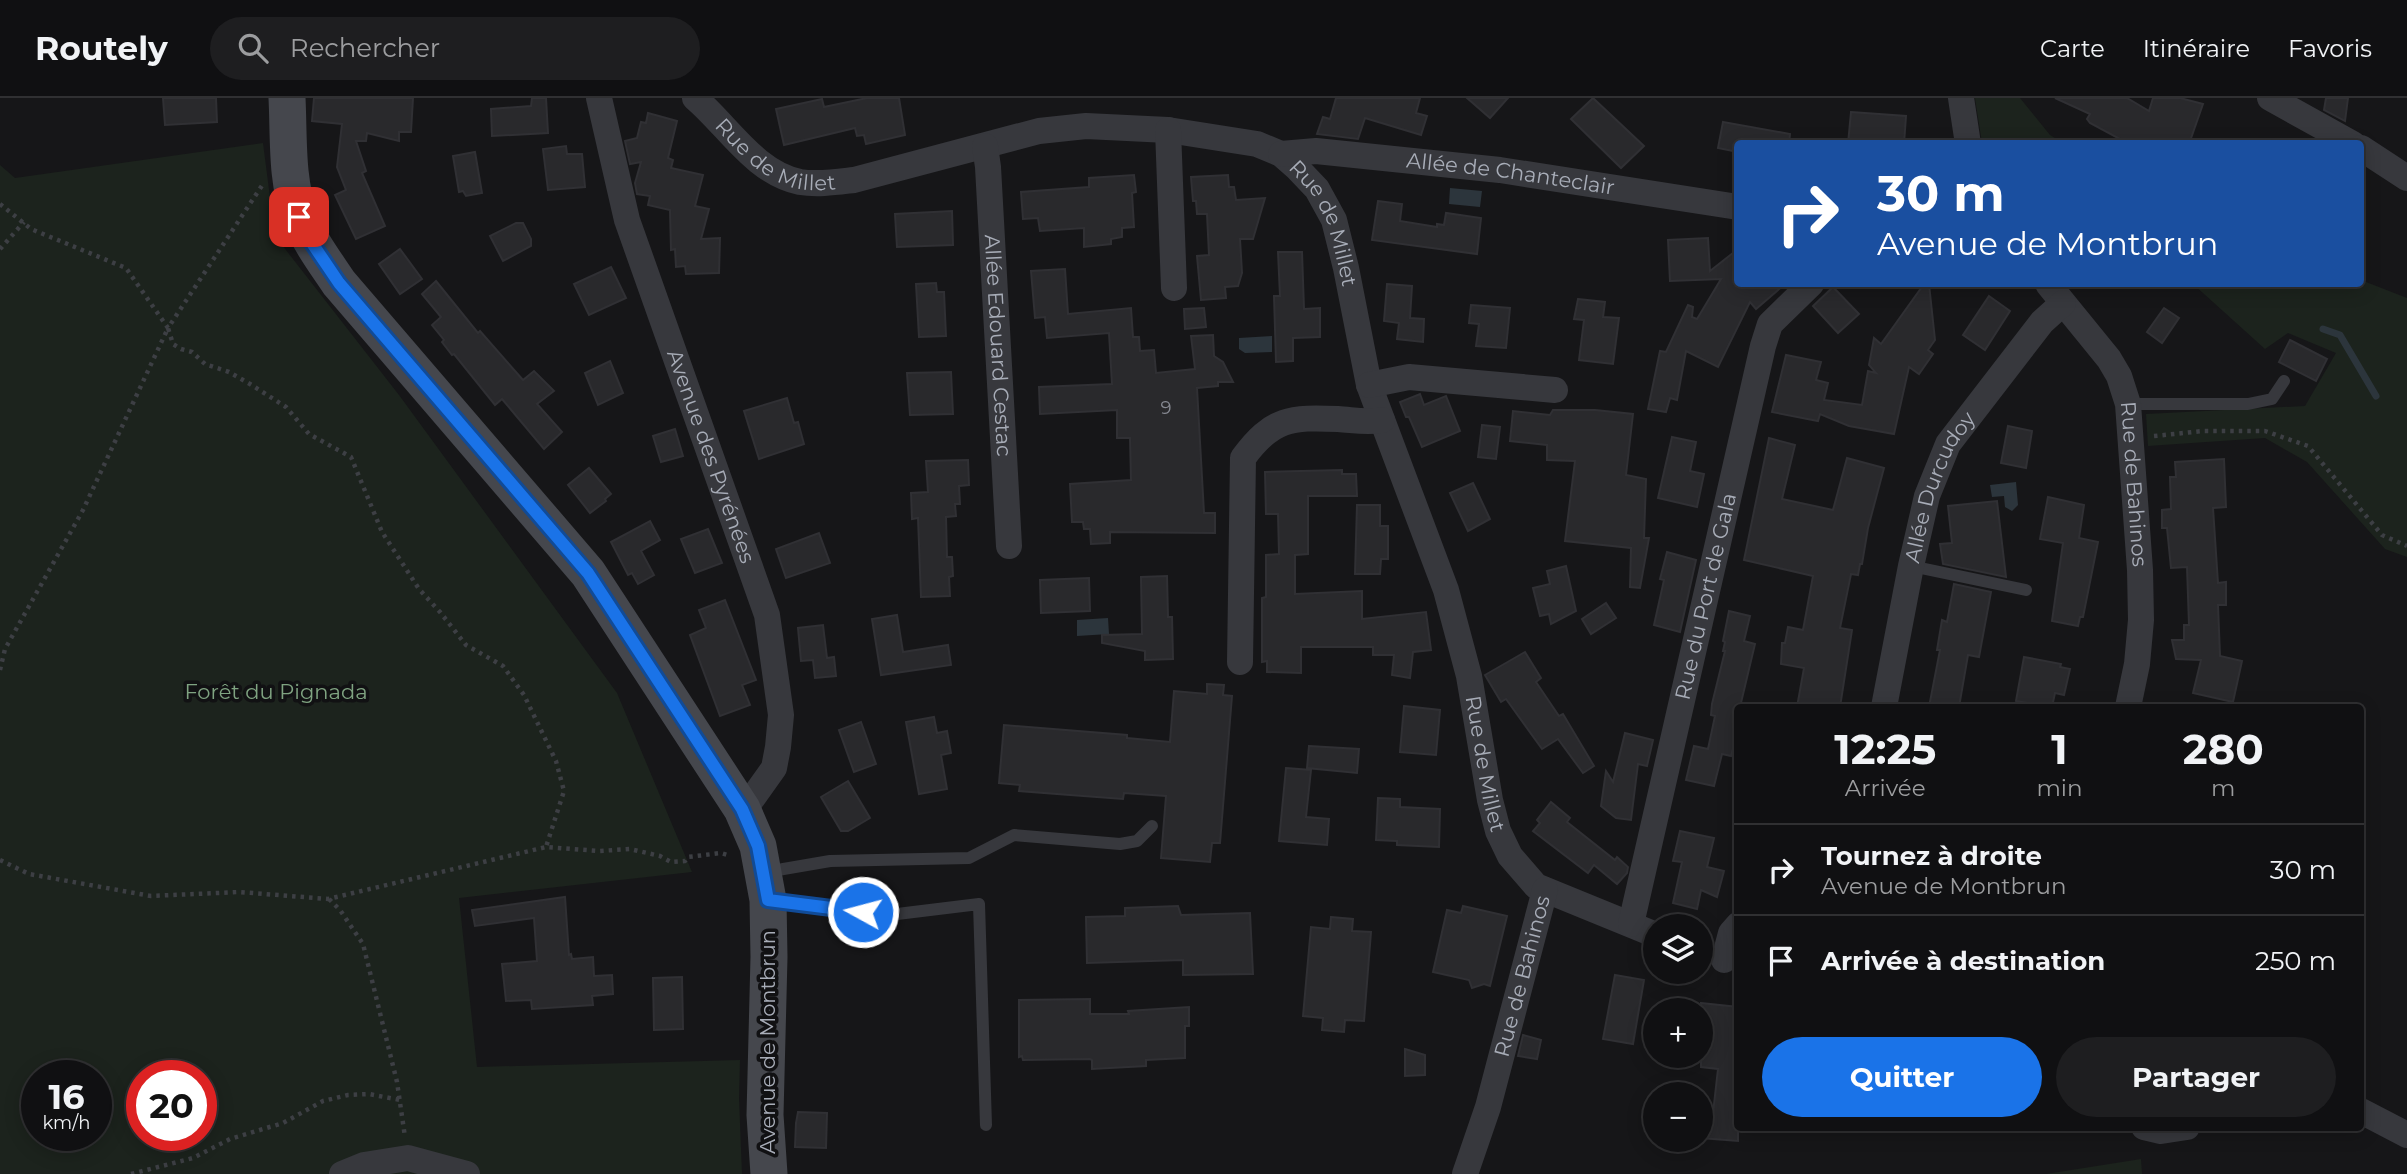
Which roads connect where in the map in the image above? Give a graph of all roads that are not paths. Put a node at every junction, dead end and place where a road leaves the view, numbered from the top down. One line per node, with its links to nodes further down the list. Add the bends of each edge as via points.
1 (287, 98): 28 (street, Avenue de Montbrun, via 291,181 299,217 312,243 339,283 588,573)
2 (599, 98): 28 (street, Avenue des Pyrénées, via 627,220 767,615 781,715 778,747 774,768)
3 (1961, 98): 7 (street)
4 (2270, 98): 8 (street)
5 (706, 102): 9 (street, Rue de Millet, via 754,157 776,174 800,182 854,180)
6 (1168, 130): 9 (street, Rue de Millet, via 1055,128); 11 (street, Rue de Millet, via 1257,144); 15 (street)
7 (1967, 140)
8 (2346, 140)
9 (985, 146): 22 (street, Allée Edouard Cestac)
10 (2364, 150): 12 (street)
11 (1281, 154): 13 (street, Allée de Chanteclair, via 1316,151 1500,170); 18 (street, Rue de Millet, via 1317,189 1334,220)
12 (2407, 178)
13 (1734, 206)
14 (1808, 287): 32 (street, Rue du Port de Gala, via 1770,324 1763,346)
15 (1174, 288)
16 (2056, 293): 20 (street, Rue de Bahinos, via 2109,359); 23 (street, Allée Durcudoy, via 2042,322 1948,444 1927,496)
17 (2284, 380): 20 (lane, via 2272,399 2248,404)
18 (1369, 385): 19 (street, via 1409,377); 21 (street, Rue de Millet)
19 (1555, 390)
20 (2128, 404): 27 (street, Rue de Bahinos, via 2141,620)
21 (1382, 420): 25 (street, via 1287,420 1256,440 1243,458); 31 (street, Rue de Millet, via 1446,590 1472,688 1498,831 1510,856)
22 (1009, 546)
23 (1911, 566): 24 (lane); 26 (street, Allée Durcudoy)
24 (2026, 590)
25 (1240, 662)
26 (1885, 704)
27 (2128, 704)
28 (742, 809): 30 (street, Avenue de Montbrun, via 758,846)
29 (1152, 826): 30 (lane, via 1136,841 1120,844 1014,835 969,858 830,861)
30 (758, 876): 37 (lane, via 889,915 979,904); 41 (street, Avenue de Montbrun, via 769,957 765,1115)
31 (1545, 890): 32 (street, Rue de Bahinos); 42 (street, Rue de Bahinos, via 1488,1107)
32 (1631, 924): 33 (street, Rue de Bahinos)
33 (1643, 929)
34 (1734, 930): 35 (street)
35 (1721, 959)
36 (2364, 1113): 38 (street)
37 (986, 1125)
38 (2407, 1135)
39 (342, 1174): 40 (street, via 364,1165 408,1158)
40 (467, 1174)
41 (769, 1174)
42 (1465, 1174)

